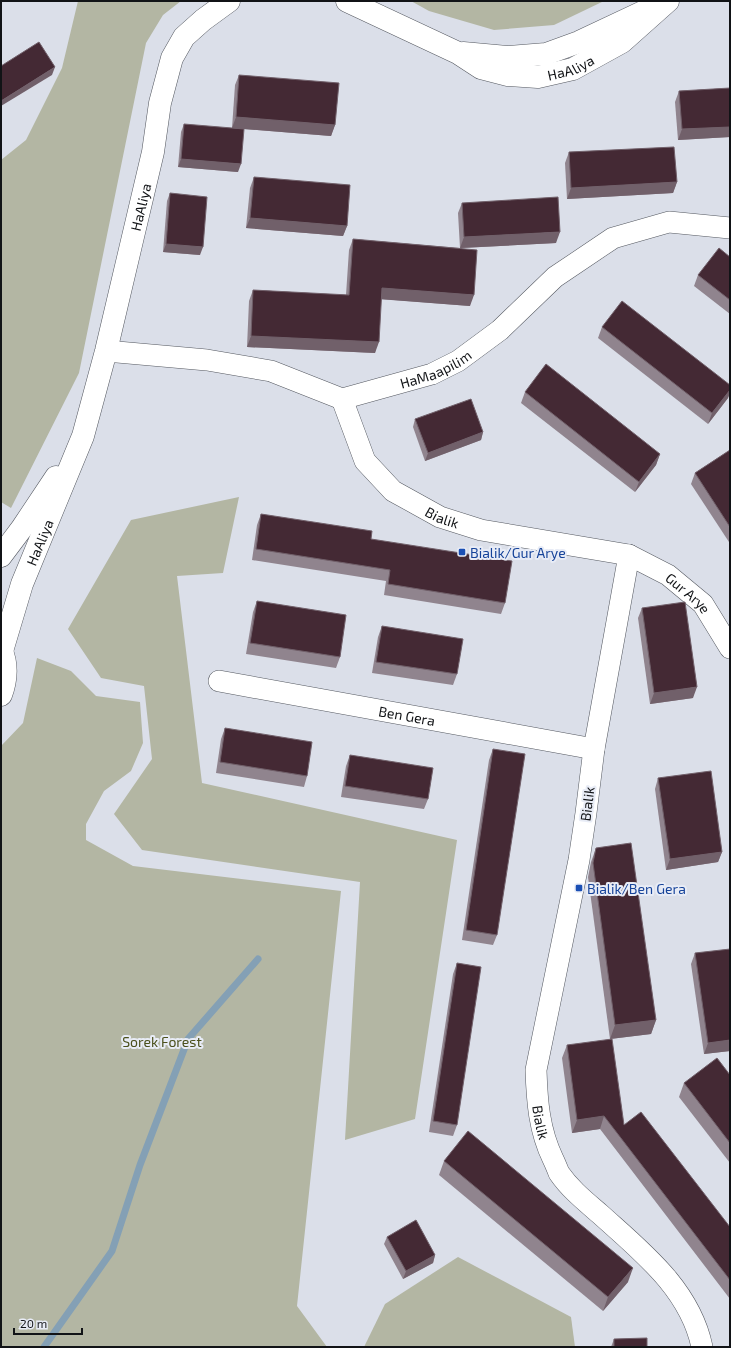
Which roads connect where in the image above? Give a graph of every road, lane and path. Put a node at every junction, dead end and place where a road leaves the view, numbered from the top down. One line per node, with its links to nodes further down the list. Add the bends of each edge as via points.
1 (229, 1): 5 (main road, HaAliya, via 184,37 172,58 160,103 153,152)
2 (347, 1): 3 (main road, HaAliya, via 458,53 481,68 508,75 538,77 573,69 622,42)
3 (667, 1)
4 (730, 228): 6 (street, HaMaapilim, via 669,222 613,238 555,278 500,330 458,361 432,374)
5 (106, 351): 6 (street, via 207,360 270,371); 7 (main road, HaAliya)
6 (342, 399): 8 (street, Bialik, via 365,461 393,491 440,517 481,530)
7 (83, 436): 9 (main road, HaAliya); 11 (main road, HaAliya, via 22,584)
8 (629, 555): 10 (street, Gur Arye, via 668,575 703,604); 14 (street, Bialik)
9 (1, 556)
10 (730, 648)
11 (1, 650): 13 (main road, via 6,666 5,683)
12 (220, 681): 14 (street, Ben Gera)
13 (1, 694)
14 (594, 749): 15 (street, Bialik, via 579,860 536,1070 541,1126 559,1172 576,1193 666,1276 681,1297)
15 (702, 1347)

